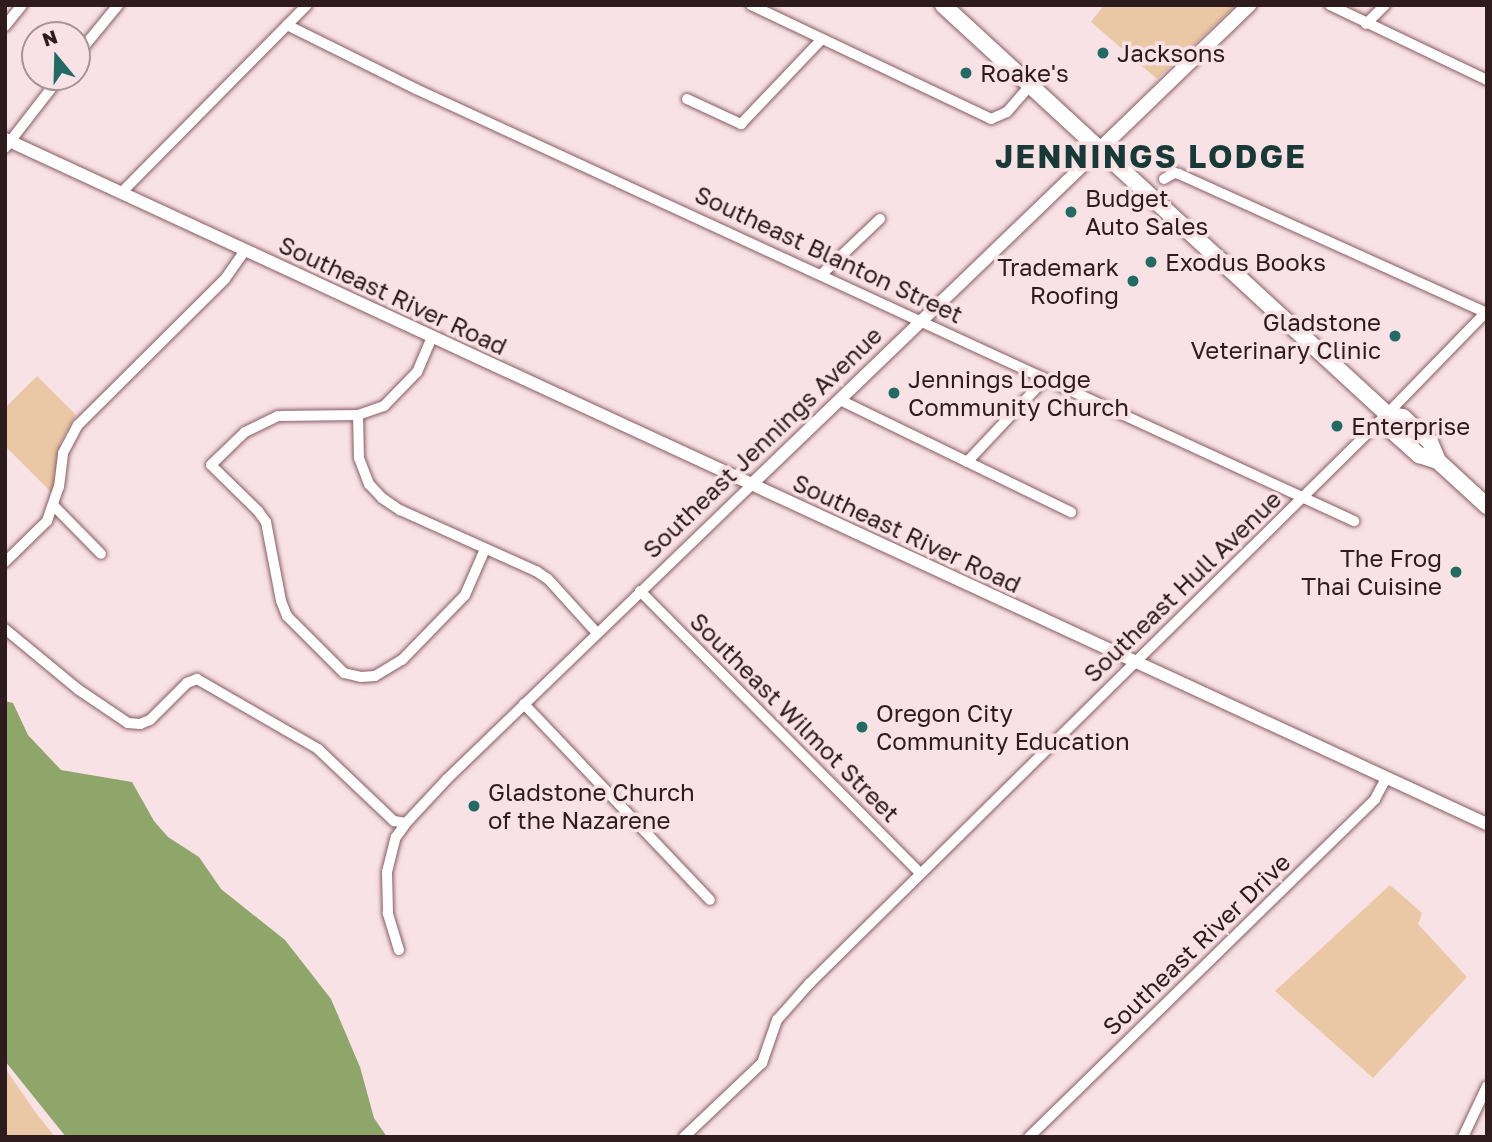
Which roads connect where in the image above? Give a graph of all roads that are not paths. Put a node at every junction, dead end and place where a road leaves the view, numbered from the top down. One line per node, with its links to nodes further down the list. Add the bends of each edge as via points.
1 (22, 5): 11 (street)
2 (118, 5): 12 (street)
3 (307, 5): 10 (street)
4 (751, 5): 13 (street)
5 (943, 5): 15 (main road)
6 (1249, 5): 19 (main road, Southeast Jennings Avenue)
7 (1330, 5): 9 (street)
8 (1385, 5): 9 (street)
9 (1366, 24): 14 (street)
10 (287, 25): 21 (street); 24 (street, Southeast Blanton Street, via 416,89)
11 (5, 26)
12 (91, 38)
13 (822, 39): 15 (street, via 992,119 1007,112); 17 (street, via 741,124)
14 (1487, 80)
15 (1030, 86): 19 (main road)
16 (49, 91): 18 (street)
17 (687, 99)
18 (6, 143): 21 (street, Southeast River Road)
19 (1099, 150): 26 (street, Southeast Jennings Avenue); 30 (main road)
20 (1164, 179): 25 (street, via 1179,174)
21 (121, 193): 23 (street, Southeast River Road)
22 (880, 219): 24 (street)
23 (245, 250): 27 (street, Southeast River Road); 35 (street, via 225,279 78,425 64,453)
24 (822, 274): 26 (street, Southeast Blanton Street)
25 (1486, 312): 30 (street, Southeast Hull Avenue)
26 (923, 320): 28 (street, Southeast Blanton Street); 29 (street, Southeast Jennings Avenue)
27 (432, 337): 31 (street, via 417,372 395,397 371,413); 33 (street, Southeast River Road)
28 (1045, 379): 32 (street); 34 (street, Southeast Blanton Street)
29 (839, 400): 32 (street); 33 (street, Southeast Jennings Avenue)
30 (1387, 414): 34 (street, Southeast Hull Avenue); 36 (main road, via 1391,430 1419,455 1438,461)
31 (358, 415): 39 (street, via 359,458 382,498); 39 (street, via 278,416 245,432 211,465 266,522 283,609 316,646 344,673 361,677 389,671 461,601)
32 (967, 462): 37 (street)
33 (752, 484): 42 (street, Southeast Jennings Avenue); 45 (street, Southeast River Road)
34 (1302, 497): 38 (street, Southeast Blanton Street); 45 (street, Southeast Hull Avenue)
35 (54, 506): 40 (street); 41 (street, via 47,521)
36 (1487, 506)
37 (1071, 512)
38 (1354, 521)
39 (485, 549): 44 (street, via 548,579)
40 (101, 554)
41 (5, 562)
42 (640, 591): 44 (street, Southeast Jennings Avenue); 50 (street, Southeast Wilmot Street)
43 (5, 629): 48 (street, via 79,690 128,723 150,720 187,683 197,679 318,749 394,821)
44 (597, 633): 46 (street, Southeast Jennings Avenue)
45 (1135, 662): 47 (street, Southeast River Road); 50 (street, Southeast Hull Avenue)
46 (524, 704): 48 (street, Southeast Jennings Avenue); 51 (street)
47 (1386, 778): 49 (street, Southeast River Road); 55 (street, Southeast River Drive, via 1375,799)
48 (406, 823): 52 (street, Southeast Jennings Avenue, via 396,837 387,872 388,913)
49 (1487, 824)
50 (920, 873): 54 (street, Southeast Hull Avenue, via 783,1012 762,1063)
51 (710, 900)
52 (399, 950)
53 (1487, 1086): 56 (street)
54 (684, 1137)
55 (1029, 1137)
56 (1463, 1137)

